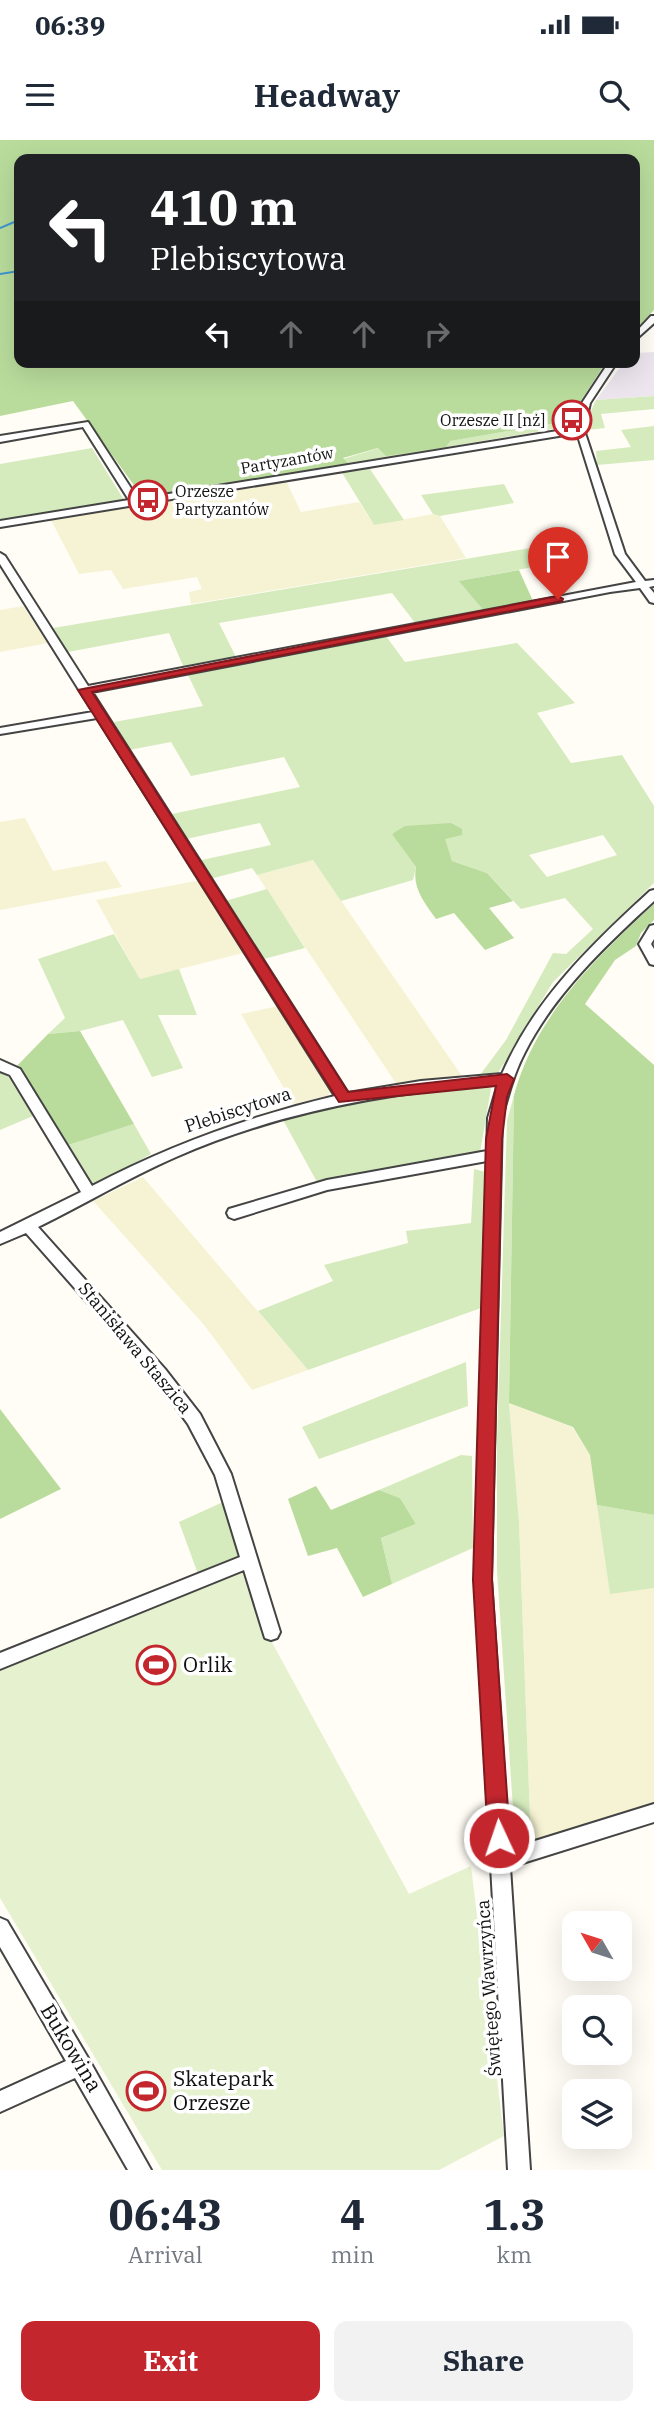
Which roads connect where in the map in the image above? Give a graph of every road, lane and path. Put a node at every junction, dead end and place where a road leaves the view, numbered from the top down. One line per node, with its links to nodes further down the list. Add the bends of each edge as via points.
1 (654, 318): 2 (street)
2 (640, 333)
3 (609, 368): 4 (street, via 586,402)
4 (580, 430): 6 (street, Partyzantów); 9 (street, via 617,547)
5 (0, 439): 6 (street, via 85,424)
6 (136, 503): 7 (street, Partyzantów)
7 (0, 524)
8 (0, 556): 11 (street)
9 (648, 584): 10 (street); 11 (street)
10 (654, 600)
11 (84, 690): 12 (street)
12 (99, 714): 13 (street); 19 (street)
13 (0, 731)
14 (654, 894): 18 (street, Świętego Wawrzyńca, via 572,974 530,1032)
15 (654, 929): 16 (street, via 645,944)
16 (654, 961)
17 (0, 1065): 21 (street, via 15,1072)
18 (507, 1079): 19 (street, Plebiscytowa); 20 (street, Świętego Wawrzyńca, via 495,1118)
19 (344, 1098): 21 (street, Plebiscytowa, via 237,1128 171,1153)
20 (493, 1155): 22 (street, via 327,1185); 29 (street, Świętego Wawrzyńca, via 483,1580)
21 (90, 1195): 23 (street, Plebiscytowa)
22 (234, 1213)
23 (29, 1226): 24 (street, Plebiscytowa); 25 (street, Stanisława Staszica, via 194,1419 223,1474)
24 (0, 1238)
25 (248, 1561): 26 (street, Stanisława Staszica); 27 (street)
26 (271, 1632)
27 (0, 1661)
28 (654, 1813): 29 (street)
29 (500, 1861): 34 (street, Świętego Wawrzyńca)
30 (0, 1928): 31 (street, Bukowina)
31 (81, 2065): 32 (street); 33 (street, Bukowina)
32 (0, 2102)
33 (140, 2170)
34 (519, 2170)

